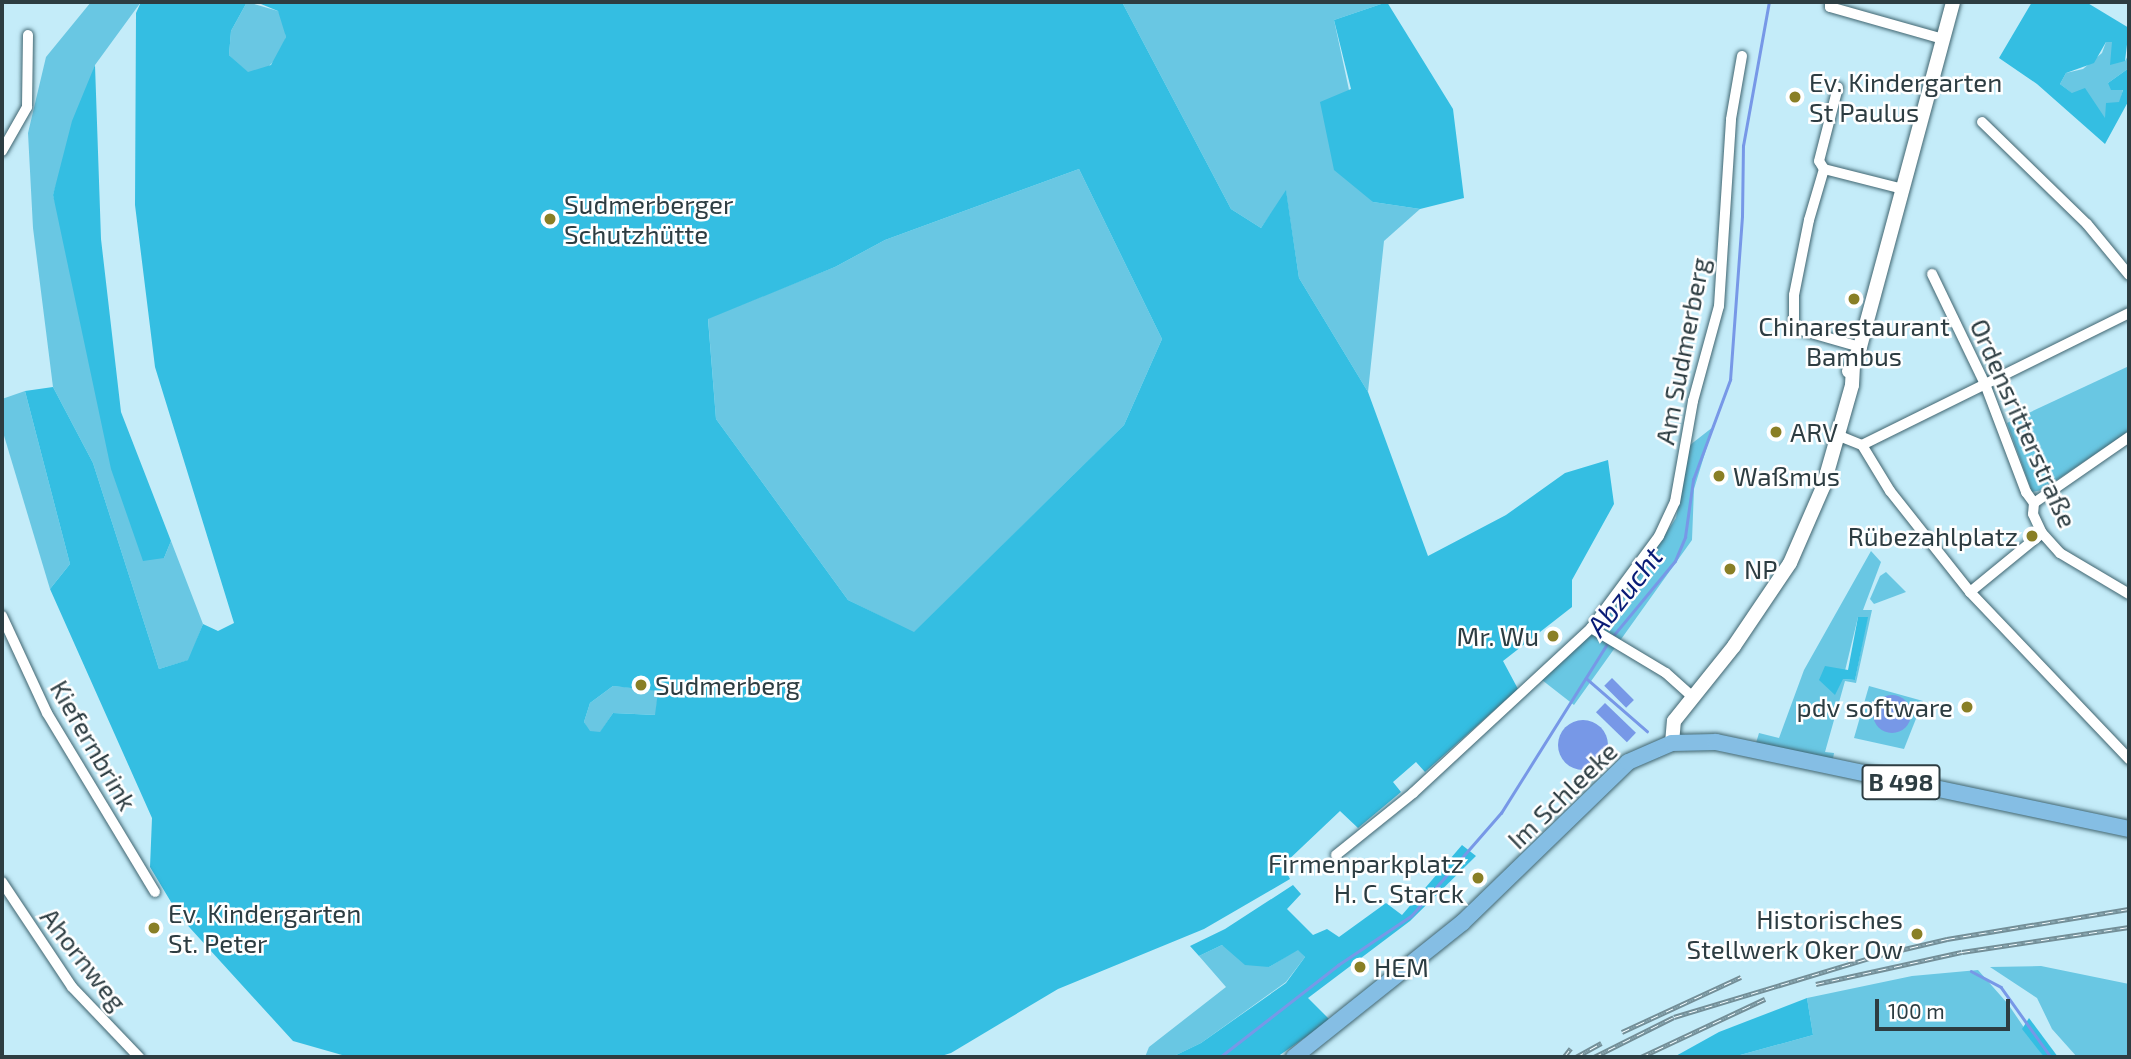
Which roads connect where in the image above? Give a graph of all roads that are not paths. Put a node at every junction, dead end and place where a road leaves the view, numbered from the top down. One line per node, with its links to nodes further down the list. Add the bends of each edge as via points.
1 (1953, 2): 4 (main road)
2 (1830, 4): 4 (street)
3 (29, 34): 8 (street, via 27,107)
4 (1943, 39): 10 (main road)
5 (1742, 56): 24 (street, Am Sudmerberg, via 1731,119 1719,306 1693,401 1675,502 1660,536)
6 (1838, 87): 9 (street, via 1819,161)
7 (1982, 122): 12 (street, via 2087,224)
8 (2, 152)
9 (1824, 169): 10 (street); 14 (street, via 1794,295 1794,328)
10 (1903, 189): 14 (main road)
11 (1932, 274): 15 (street, Ordensritterstraße)
12 (2129, 275)
13 (2129, 313): 15 (street)
14 (1860, 347): 16 (main road)
15 (1985, 384): 18 (street); 19 (street, Ordensritterstraße)
16 (1837, 435): 18 (street); 25 (main road, via 1823,488 1779,577)
17 (2129, 437): 19 (street)
18 (1862, 445): 21 (street, via 1890,491)
19 (2034, 503): 20 (street, Ordensritterstraße, via 2033,514)
20 (2042, 533): 21 (street); 22 (street, Ordensritterstraße, via 2060,553)
21 (1970, 592): 27 (street)
22 (2129, 594)
23 (2, 615): 31 (street, Kiefernbrink, via 47,713)
24 (1596, 630): 25 (street, via 1666,673); 29 (street, Am Sudmerberg, via 1413,793)
25 (1693, 697): 26 (main road, via 1674,720)
26 (1672, 743): 28 (main road, Im Schleeke / B 498, via 1716,742); 33 (main road, Im Schleeke / B 498, via 1628,762 1462,923)
27 (2129, 760)
28 (2129, 829)
29 (1336, 855)
30 (2, 882): 32 (street, Ahornweg, via 72,987)
31 (155, 892)
32 (139, 1057)
33 (1294, 1057)

